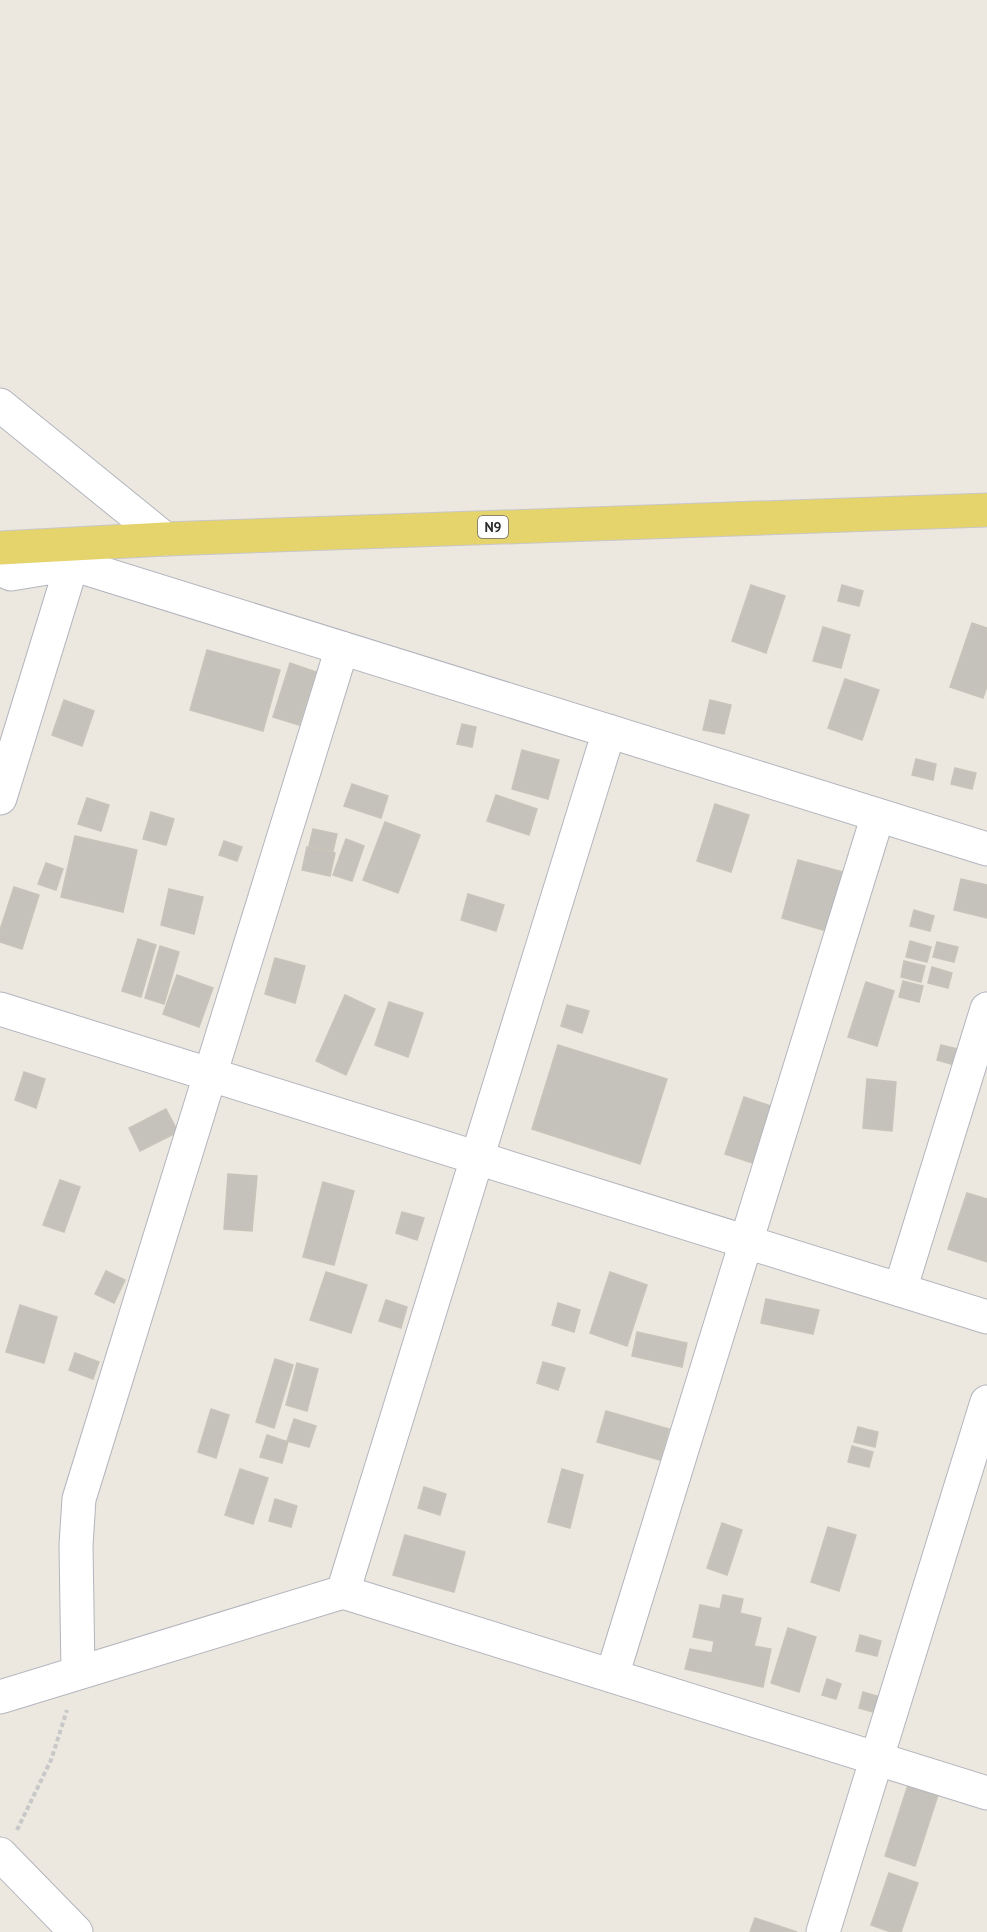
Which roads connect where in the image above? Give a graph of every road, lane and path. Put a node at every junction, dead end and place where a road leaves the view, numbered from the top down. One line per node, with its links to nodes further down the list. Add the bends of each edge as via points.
1 (0, 405): 3 (street)
2 (987, 510): 3 (main road, N9)
3 (165, 538): 4 (main road, N9)
4 (0, 548)
5 (72, 564): 6 (street, via 11,574); 7 (street); 9 (street)
6 (0, 569)
7 (342, 648): 8 (street); 14 (street)
8 (609, 731): 10 (street); 15 (street)
9 (0, 798)
10 (878, 815): 11 (street); 16 (street)
11 (987, 849)
12 (0, 1009): 14 (street)
13 (987, 1009): 17 (street)
14 (210, 1074): 15 (street); 21 (street, via 79,1499)
15 (477, 1158): 16 (street); 20 (street)
16 (746, 1242): 17 (street); 22 (street)
17 (900, 1290): 18 (street)
18 (987, 1317)
19 (987, 1402): 24 (street)
20 (343, 1592): 21 (street); 22 (street)
21 (78, 1673): 23 (street); 26 (path, via 51,1760)
22 (612, 1676): 24 (street)
23 (0, 1697)
24 (876, 1758): 25 (street); 28 (street)
25 (987, 1793)
26 (2, 1856): 27 (street)
27 (75, 1932)
28 (823, 1932)

